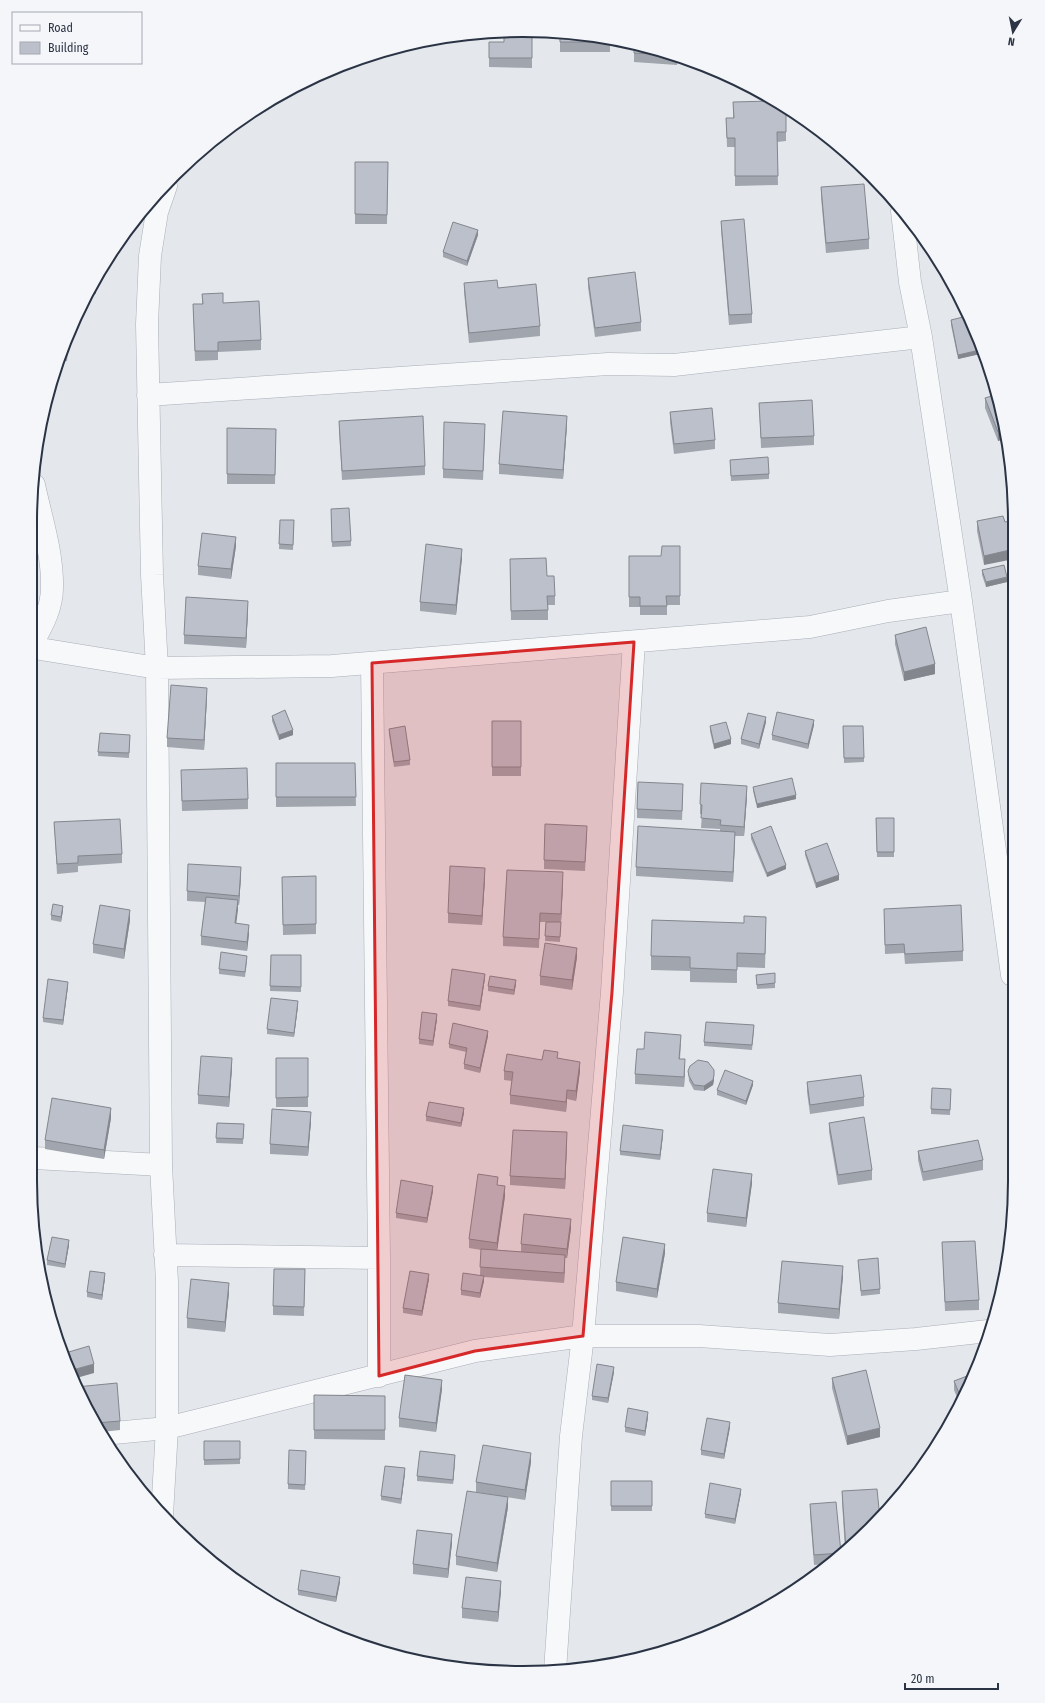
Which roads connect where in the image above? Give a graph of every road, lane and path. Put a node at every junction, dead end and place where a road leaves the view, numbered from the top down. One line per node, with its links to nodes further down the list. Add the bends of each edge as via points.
1 (162, 196): 4 (street, via 157,212 150,256 146,324)
2 (906, 225): 3 (street, via 910,282)
3 (921, 337): 4 (street, via 674,365 608,364); 6 (street)
4 (148, 395): 11 (street)
5 (38, 502): 7 (street, via 50,560 52,589 46,618)
6 (961, 601): 8 (street, via 888,611 810,627); 12 (street)
7 (37, 634)
8 (634, 642): 10 (street); 18 (street, via 612,992)
9 (37, 648): 11 (street)
10 (372, 663): 11 (street, via 332,666); 16 (street)
11 (157, 668): 14 (street)
12 (1008, 945)
13 (37, 1158): 14 (street)
14 (161, 1165): 15 (street)
15 (165, 1255): 16 (street); 20 (street)
16 (379, 1258): 19 (street)
17 (984, 1331): 18 (street, via 830,1345 700,1336)
18 (583, 1336): 19 (street, via 475,1351); 23 (street, via 571,1436)
19 (379, 1376): 20 (street)
20 (167, 1428): 21 (street); 22 (street)
21 (109, 1433)
22 (162, 1507)
23 (555, 1665)

